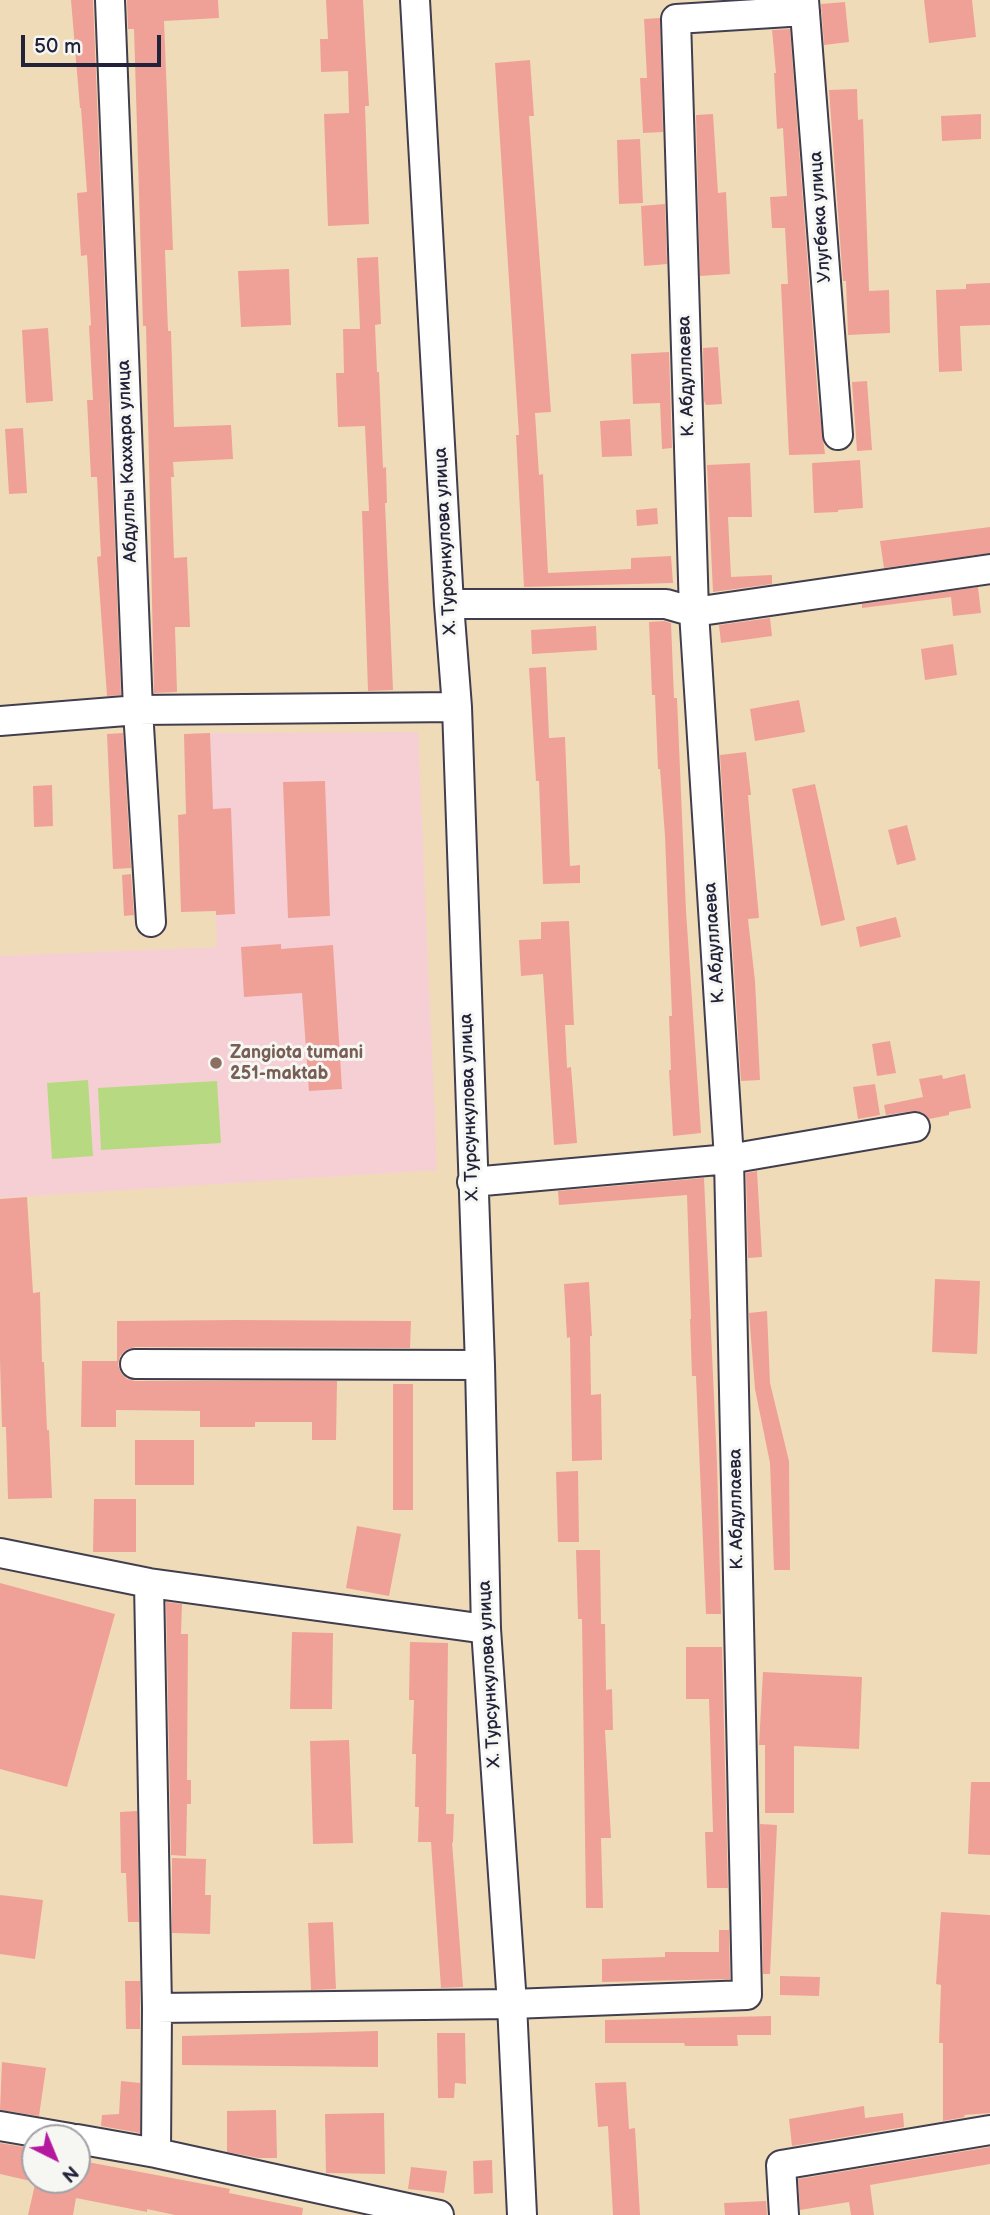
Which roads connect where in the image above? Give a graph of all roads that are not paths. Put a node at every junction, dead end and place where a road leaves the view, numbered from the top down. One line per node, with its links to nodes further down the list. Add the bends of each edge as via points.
1 (110, 0): 9 (street, Абдуллы Каххара улица)
2 (415, 0): 6 (street, Х. Турсункулова улица)
3 (805, 5): 4 (street, Улугбека улица); 7 (street, К. Абдуллаева, via 676,19)
4 (838, 435)
5 (990, 569): 7 (street)
6 (449, 604): 7 (street, via 666,604); 8 (street, Х. Турсункулова улица)
7 (694, 612): 13 (street, К. Абдуллаева)
8 (457, 707): 9 (street); 14 (street, Х. Турсункулова улица)
9 (138, 710): 10 (street); 11 (street, Абдуллы Каххара улица)
10 (0, 721)
11 (151, 922)
12 (915, 1127): 13 (street)
13 (729, 1159): 14 (street); 20 (street, К. Абдуллаева, via 747,1996)
14 (472, 1182): 16 (street, Х. Турсункулова улица)
15 (135, 1364): 16 (street)
16 (480, 1365): 19 (street, Х. Турсункулова улица)
17 (0, 1553): 18 (street)
18 (149, 1583): 19 (street); 21 (street)
19 (486, 1629): 20 (street, Х. Турсункулова улица)
20 (512, 2004): 21 (street); 28 (street, Х. Турсункулова улица)
21 (157, 2008): 26 (street)
22 (0, 2126): 23 (street)
23 (21, 2130)
24 (990, 2130): 29 (street, via 781,2165)
25 (91, 2141): 26 (street)
26 (156, 2153): 27 (street)
27 (439, 2215)
28 (522, 2215)
29 (784, 2215)

